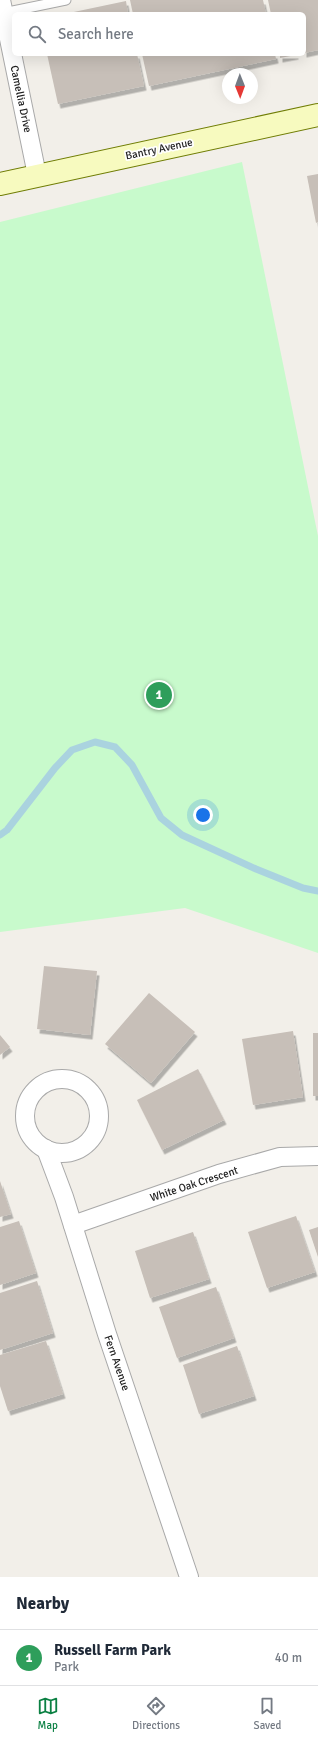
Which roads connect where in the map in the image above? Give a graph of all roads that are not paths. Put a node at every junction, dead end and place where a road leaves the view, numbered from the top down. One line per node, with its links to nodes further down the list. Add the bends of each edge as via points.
1 (66, 0): 2 (lane)
2 (2, 7): 3 (street, Camellia Drive)
3 (12, 55)
4 (12, 56): 6 (street, Camellia Drive)
5 (318, 115): 6 (street, Bantry Avenue)
6 (37, 175): 7 (street, Bantry Avenue)
7 (0, 184)
8 (46, 1149): 8 (street, via 32,1139 27,1128 27,1104 33,1093 42,1085 54,1080 78,1082 88,1089 99,1111 99,1123 95,1134 87,1144 76,1151 63,1154); 10 (street, Fern Avenue)
9 (318, 1156): 10 (street, White Oak Crescent, via 280,1157 219,1174)
10 (73, 1225): 11 (street, Fern Avenue)
11 (189, 1577)

